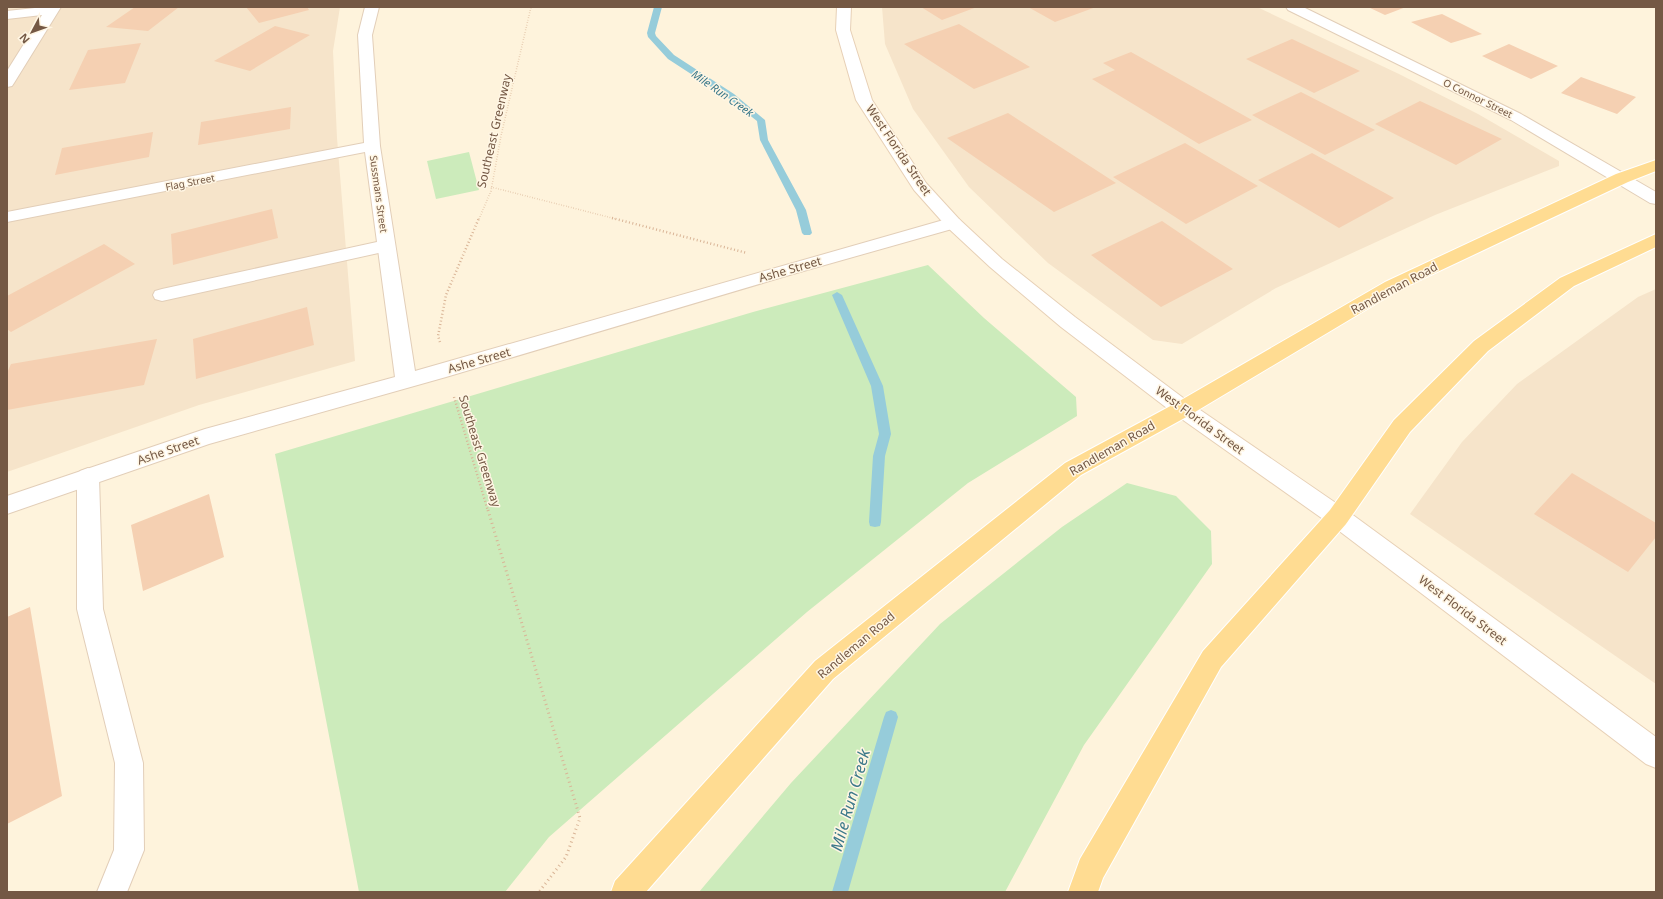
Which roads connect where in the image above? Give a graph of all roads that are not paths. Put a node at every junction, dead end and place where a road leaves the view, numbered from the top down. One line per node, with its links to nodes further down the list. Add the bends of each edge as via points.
1 (372, 7): 7 (street, Sussmans Street, via 365,35)
2 (844, 7): 12 (street, West Florida Street, via 843,30 864,100 920,186)
3 (1293, 7): 9 (street, O Connor Street, via 1516,117)
4 (54, 8): 5 (street); 6 (street)
5 (7, 15)
6 (7, 83)
7 (372, 146): 11 (street, Flag Street); 14 (street, Sussmans Street)
8 (1656, 165): 9 (main road, Randleman Road)
9 (1622, 178): 10 (street, O Connor Street); 17 (main road, Randleman Road, via 1392,286)
10 (1656, 199)
11 (7, 217)
12 (953, 223): 16 (street, Ashe Street); 17 (street, West Florida Street, via 996,263 1068,322)
13 (1656, 240): 20 (main road, via 1567,282 1481,346 1402,426)
14 (386, 246): 15 (street); 16 (street, Sussmans Street)
15 (162, 295)
16 (406, 381): 18 (street, Ashe Street, via 205,437)
17 (1183, 408): 20 (street, West Florida Street); 23 (main road, Randleman Road, via 1073,468 824,670)
18 (88, 478): 19 (street, Ashe Street); 22 (street, via 90,609 130,762 129,850)
19 (7, 505)
20 (1338, 517): 21 (street, West Florida Street); 24 (main road, via 1212,659 1092,870)
21 (1656, 754)
22 (112, 892)
23 (626, 892)
24 (1083, 892)

